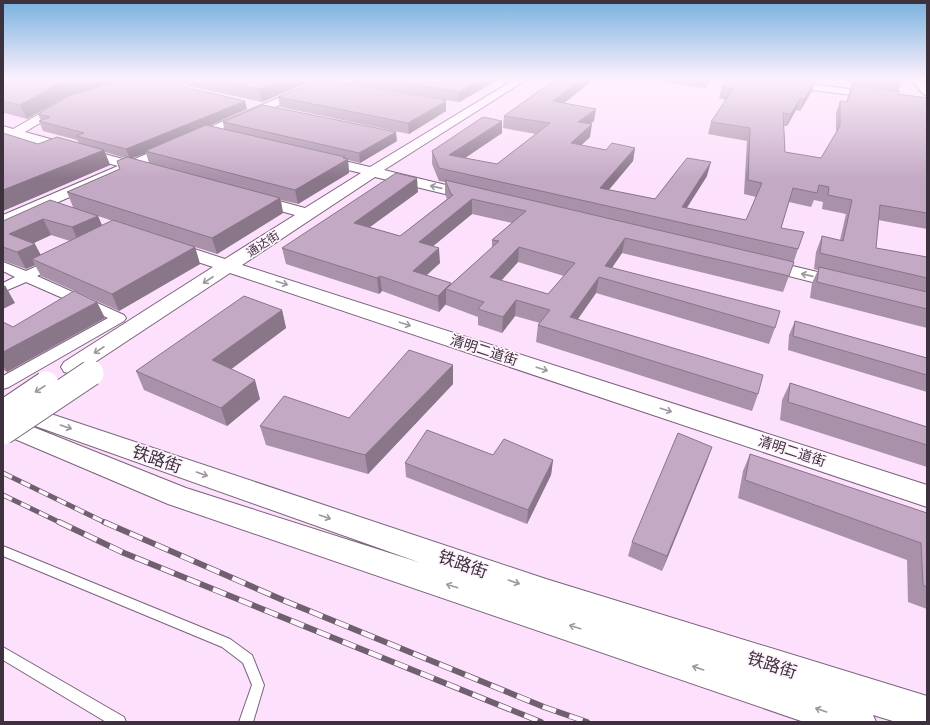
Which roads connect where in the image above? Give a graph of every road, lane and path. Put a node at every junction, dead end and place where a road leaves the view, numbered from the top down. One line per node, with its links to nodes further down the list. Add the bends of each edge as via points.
1 (47, 112): 7 (main road)
2 (254, 112): 8 (main road)
3 (281, 112): 6 (main road)
4 (467, 112): 13 (main road, 通达街, via 412,140)
5 (468, 112): 13 (main road, 通达街)
6 (286, 113)
7 (9, 132): 11 (main road)
8 (207, 132): 9 (main road); 11 (main road)
9 (230, 138)
10 (306, 156): 13 (main road)
11 (131, 165): 12 (main road); 16 (main road)
12 (154, 172)
13 (380, 174): 15 (main road, one-way to 13); 18 (main road, 通达街); 24 (main road, 通达街)
14 (239, 195): 18 (main road)
15 (487, 199)
16 (42, 204): 17 (main road); 19 (main road)
17 (63, 211)
18 (308, 214): 24 (main road, 通达街)
19 (3, 221)
20 (156, 242): 24 (main road, 清明二道街)
21 (66, 256): 25 (street)
22 (749, 261): 26 (main road, one-way to 22)
23 (3, 266): 25 (street)
24 (237, 269): 28 (main road, 通达街); 34 (main road, 清明二道街, one-way to 34)
25 (26, 276): 27 (street); 29 (street, via 119,318)
26 (858, 287)
27 (3, 288)
28 (82, 370): 31 (main road, 通达街, one-way to 31, bridge); 33 (main road, bridge)
29 (3, 383)
30 (3, 406): 37 (main road, 铁路街, one-way to 37, via 546,593)
31 (3, 413)
32 (3, 424): 40 (main road, 铁路街, one-way to 32, via 178,496)
33 (3, 432)
34 (927, 496)
35 (3, 551): 39 (lane, via 226,643 248,659 258,685)
36 (3, 653): 38 (lane)
37 (927, 714)
38 (119, 722)
39 (246, 722)
40 (858, 722)

